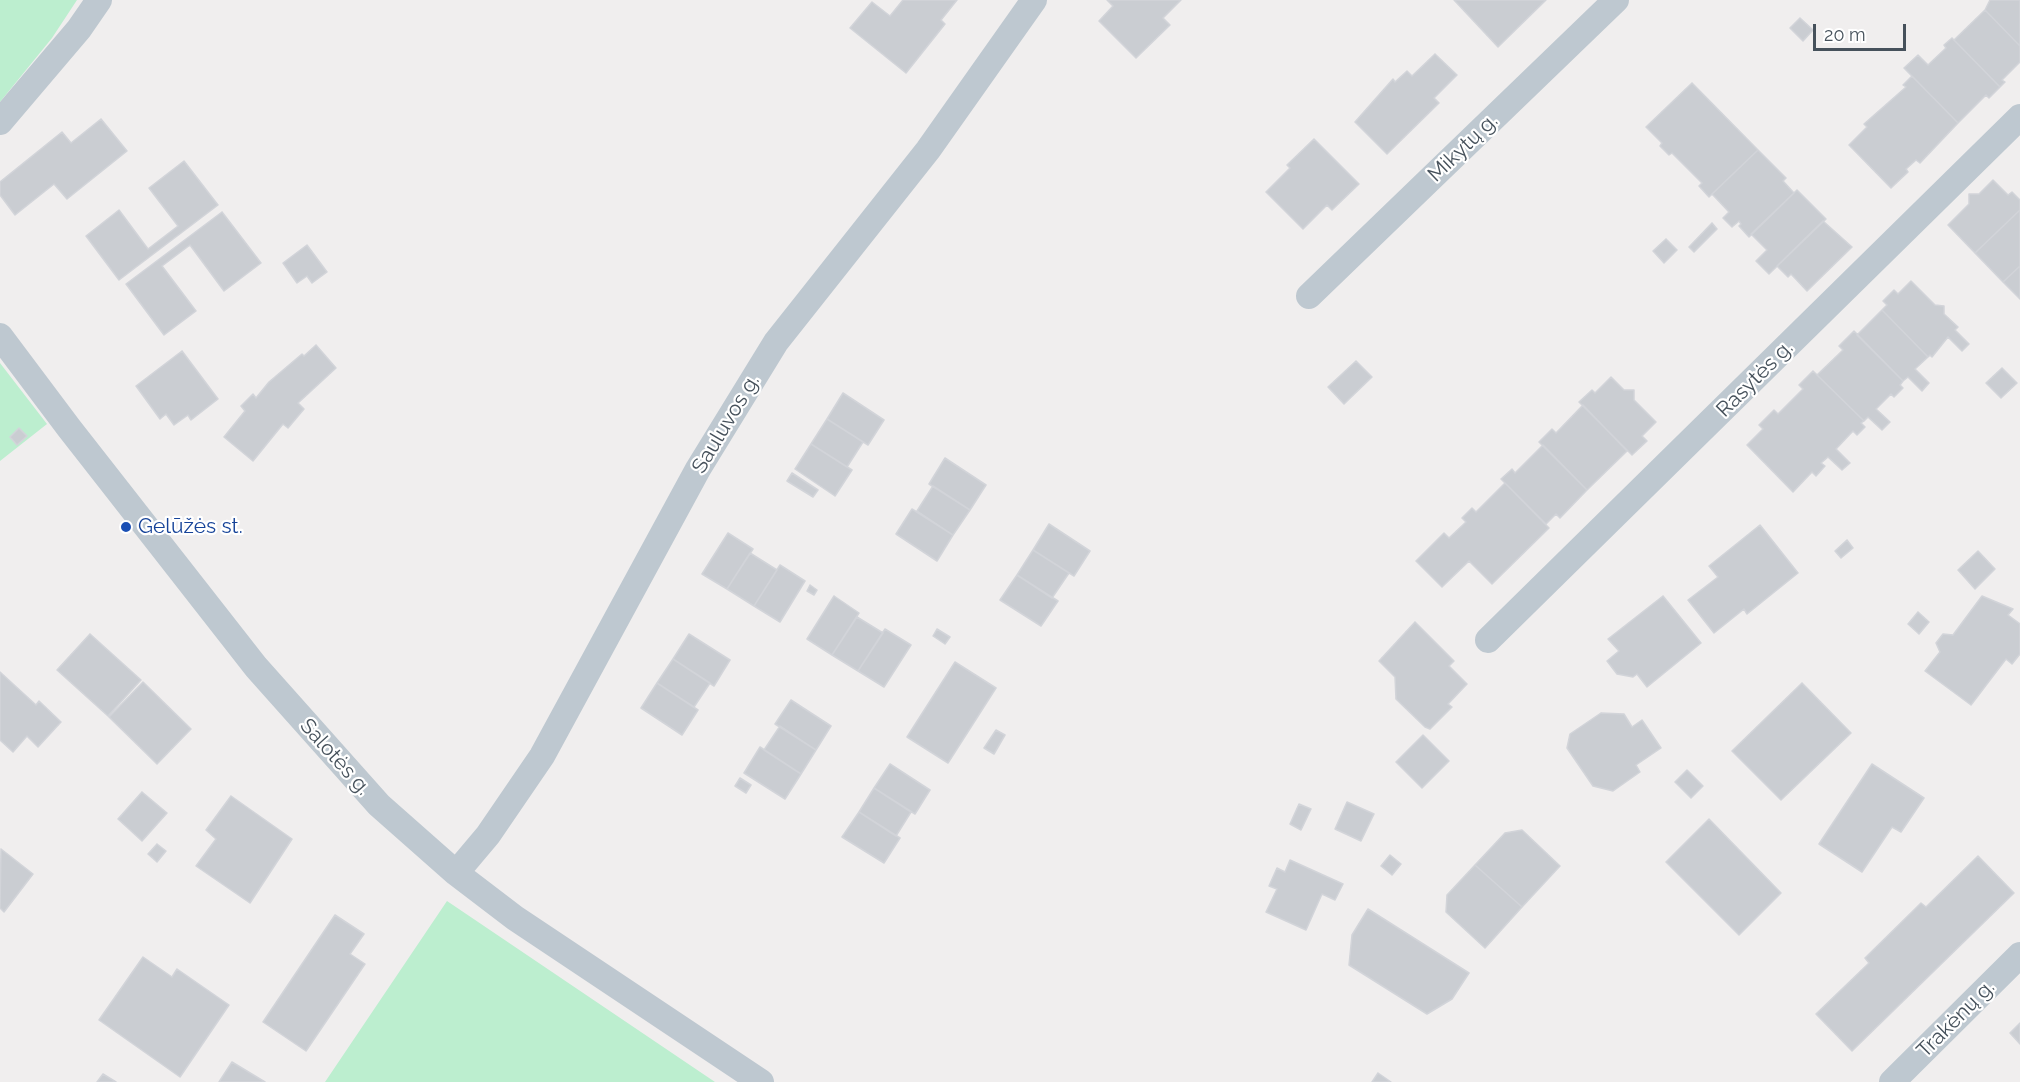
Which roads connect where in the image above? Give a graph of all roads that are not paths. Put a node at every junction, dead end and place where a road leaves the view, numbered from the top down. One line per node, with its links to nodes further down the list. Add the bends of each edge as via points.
1 (99, 0): 5 (street)
2 (1034, 0): 9 (street, Sauluvos g., via 928,150 776,342 698,469 542,756 488,835)
3 (1616, 0): 6 (street, Mikytų g.)
4 (2020, 117): 8 (street, Rasytės g.)
5 (0, 122)
6 (1309, 296)
7 (0, 336): 9 (street, Salotės g., via 256,667 380,805)
8 (1488, 639)
9 (456, 873): 11 (street, Salotės g., via 515,918)
10 (2020, 955): 12 (street, Trakėnų g.)
11 (761, 1082)
12 (1892, 1082)

